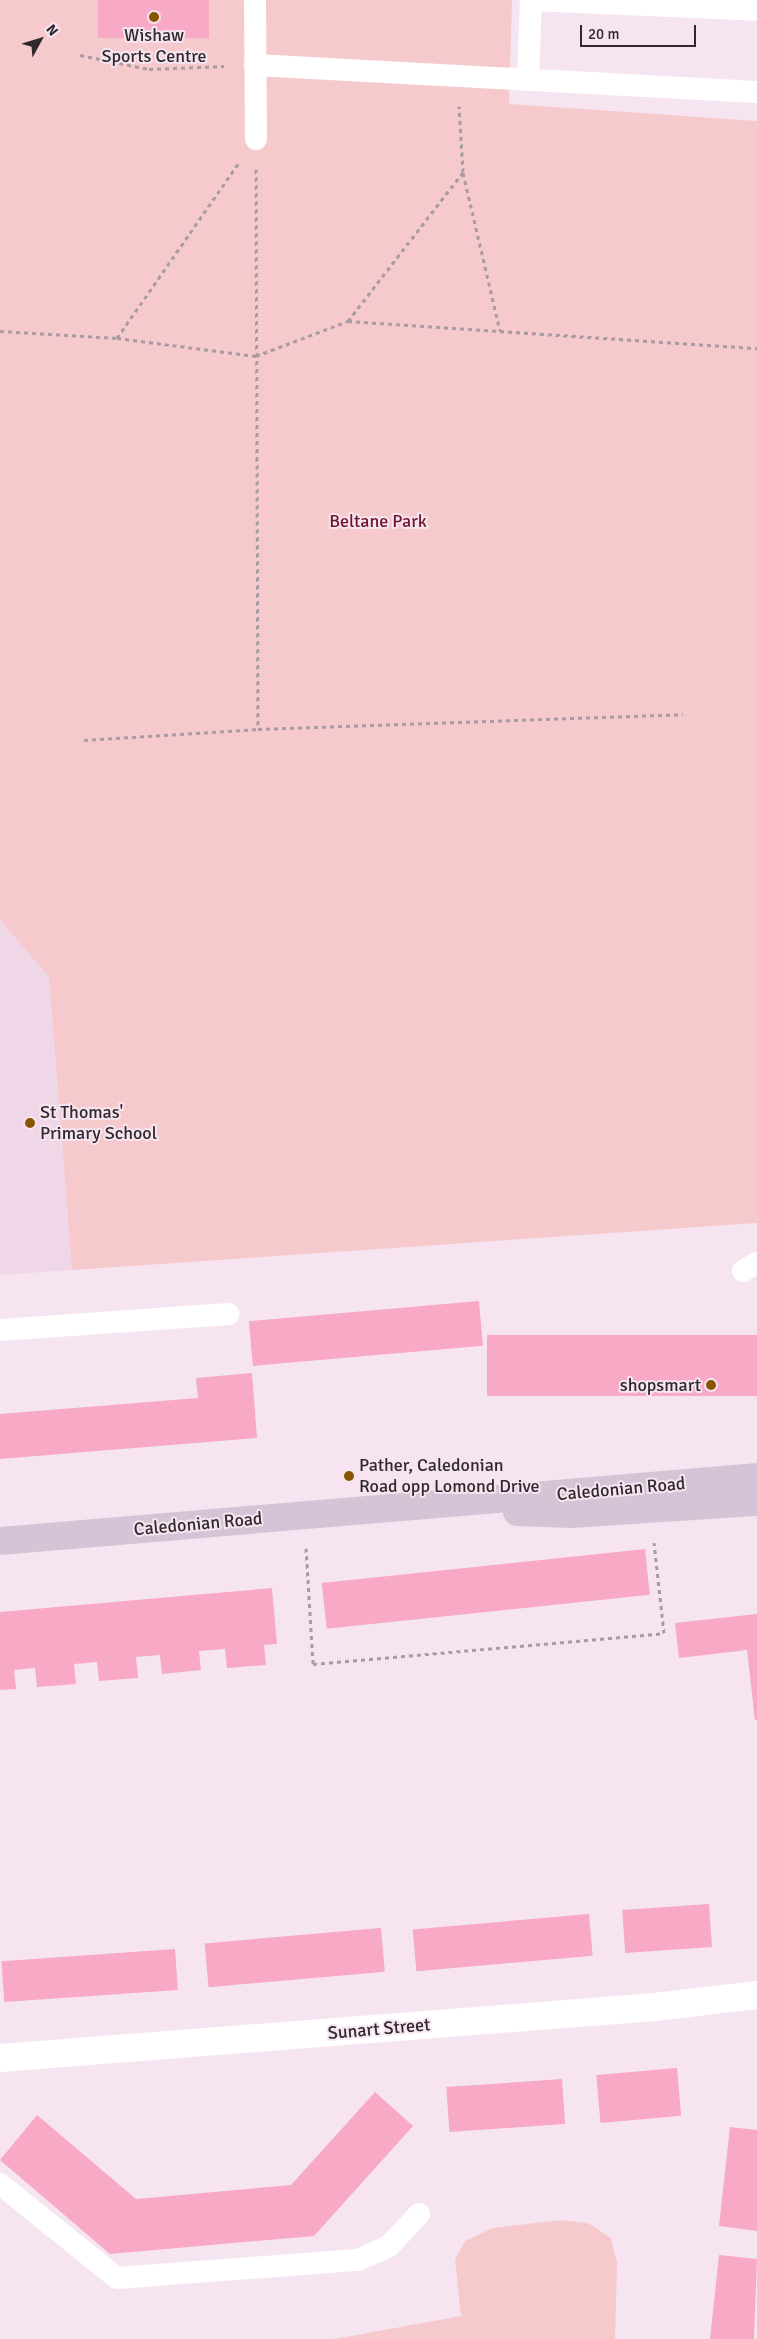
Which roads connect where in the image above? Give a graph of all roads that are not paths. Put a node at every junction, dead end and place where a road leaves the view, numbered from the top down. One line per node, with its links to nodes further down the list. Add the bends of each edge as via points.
1 (255, 0): 4 (lane)
2 (531, 0): 3 (lane); 5 (lane)
3 (757, 10)
4 (255, 65): 5 (lane); 7 (lane)
5 (528, 80): 6 (lane)
6 (757, 92)
7 (256, 139)
8 (228, 1314): 9 (lane)
9 (0, 1330)
10 (757, 1477): 12 (main road, Caledonian Road)
11 (757, 1502): 12 (main road, Caledonian Road, via 572,1514)
12 (395, 1508): 13 (main road, Caledonian Road)
13 (0, 1541)
14 (757, 1995): 15 (street, Sunart Street, via 645,2007)
15 (0, 2058)
16 (0, 2184): 17 (lane, via 116,2278 358,2260 389,2246)
17 (419, 2214)

